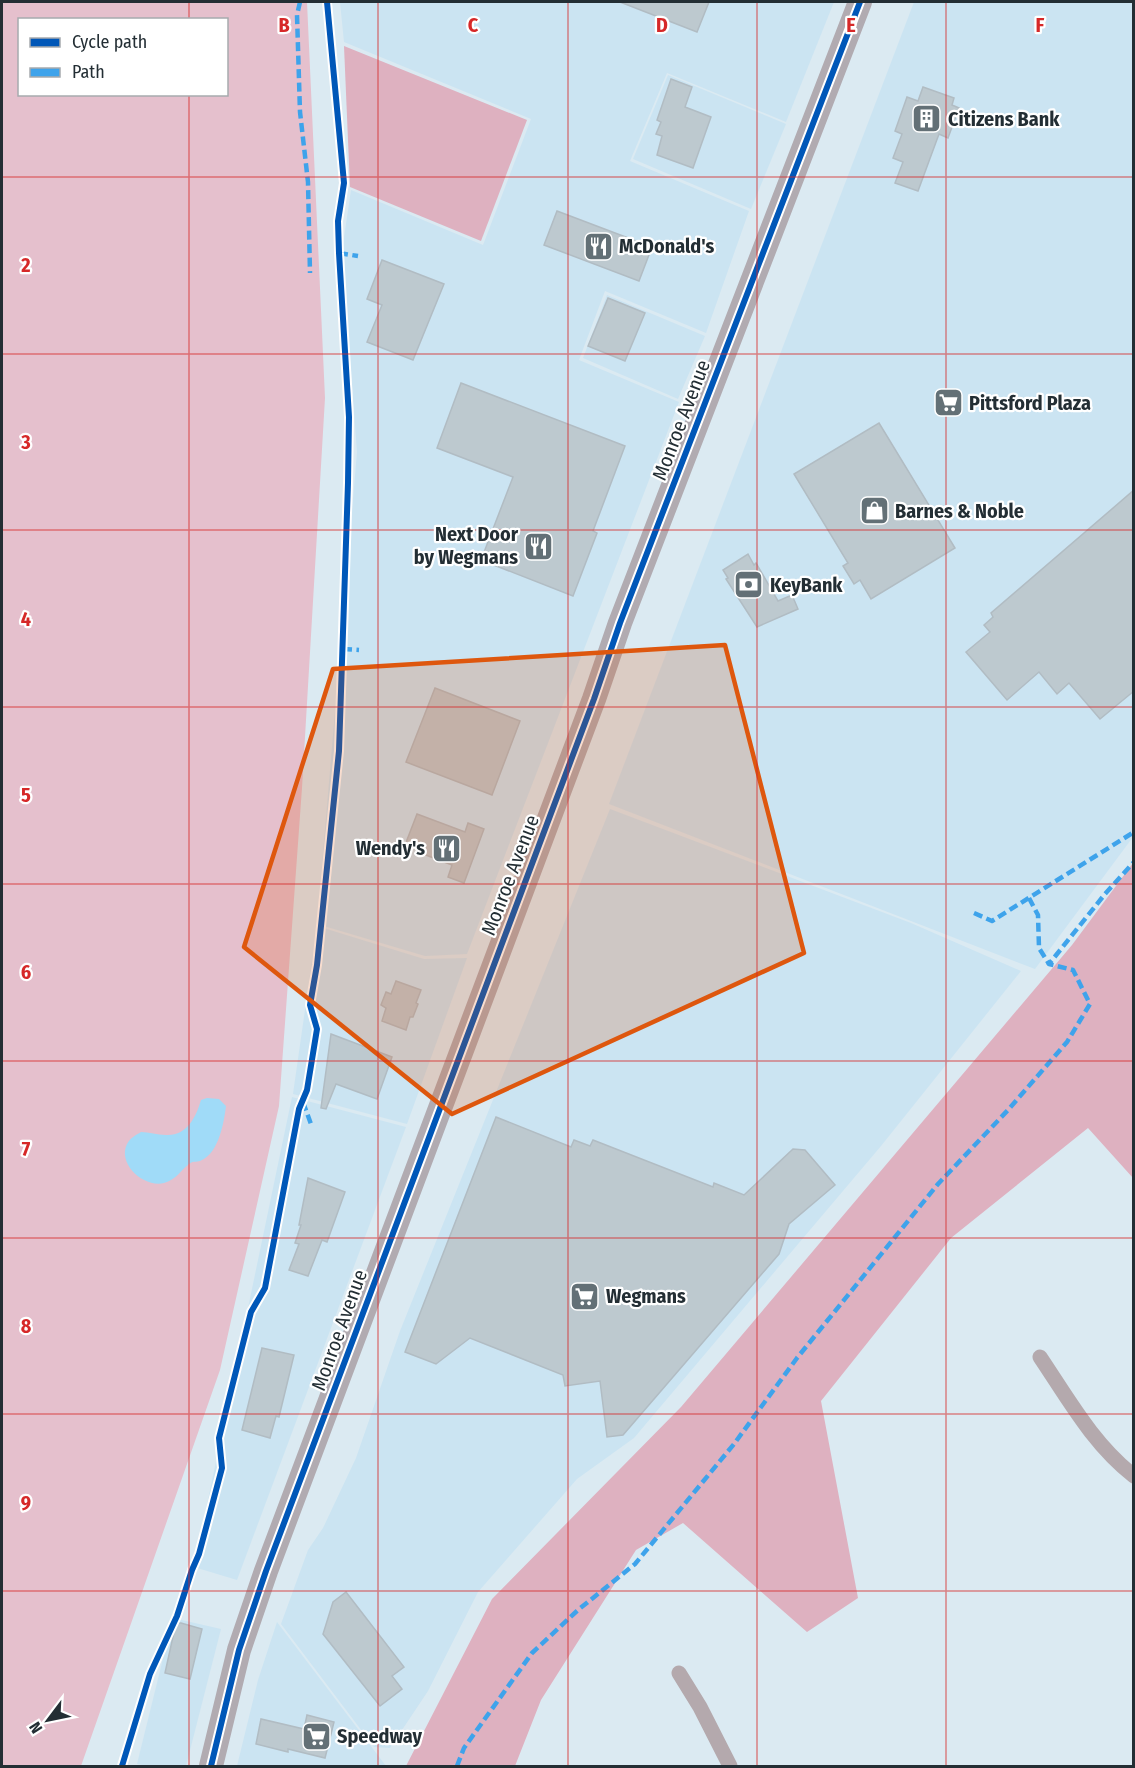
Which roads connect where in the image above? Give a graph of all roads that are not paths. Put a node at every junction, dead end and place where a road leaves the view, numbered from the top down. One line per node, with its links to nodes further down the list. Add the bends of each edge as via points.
1 (860, 2): 5 (main road, Monroe Avenue, via 620,623 266,1570 239,1650)
2 (1040, 1357): 3 (street, via 1098,1443)
3 (1134, 1476)
4 (679, 1673): 6 (street)
5 (212, 1767)
6 (730, 1767)

